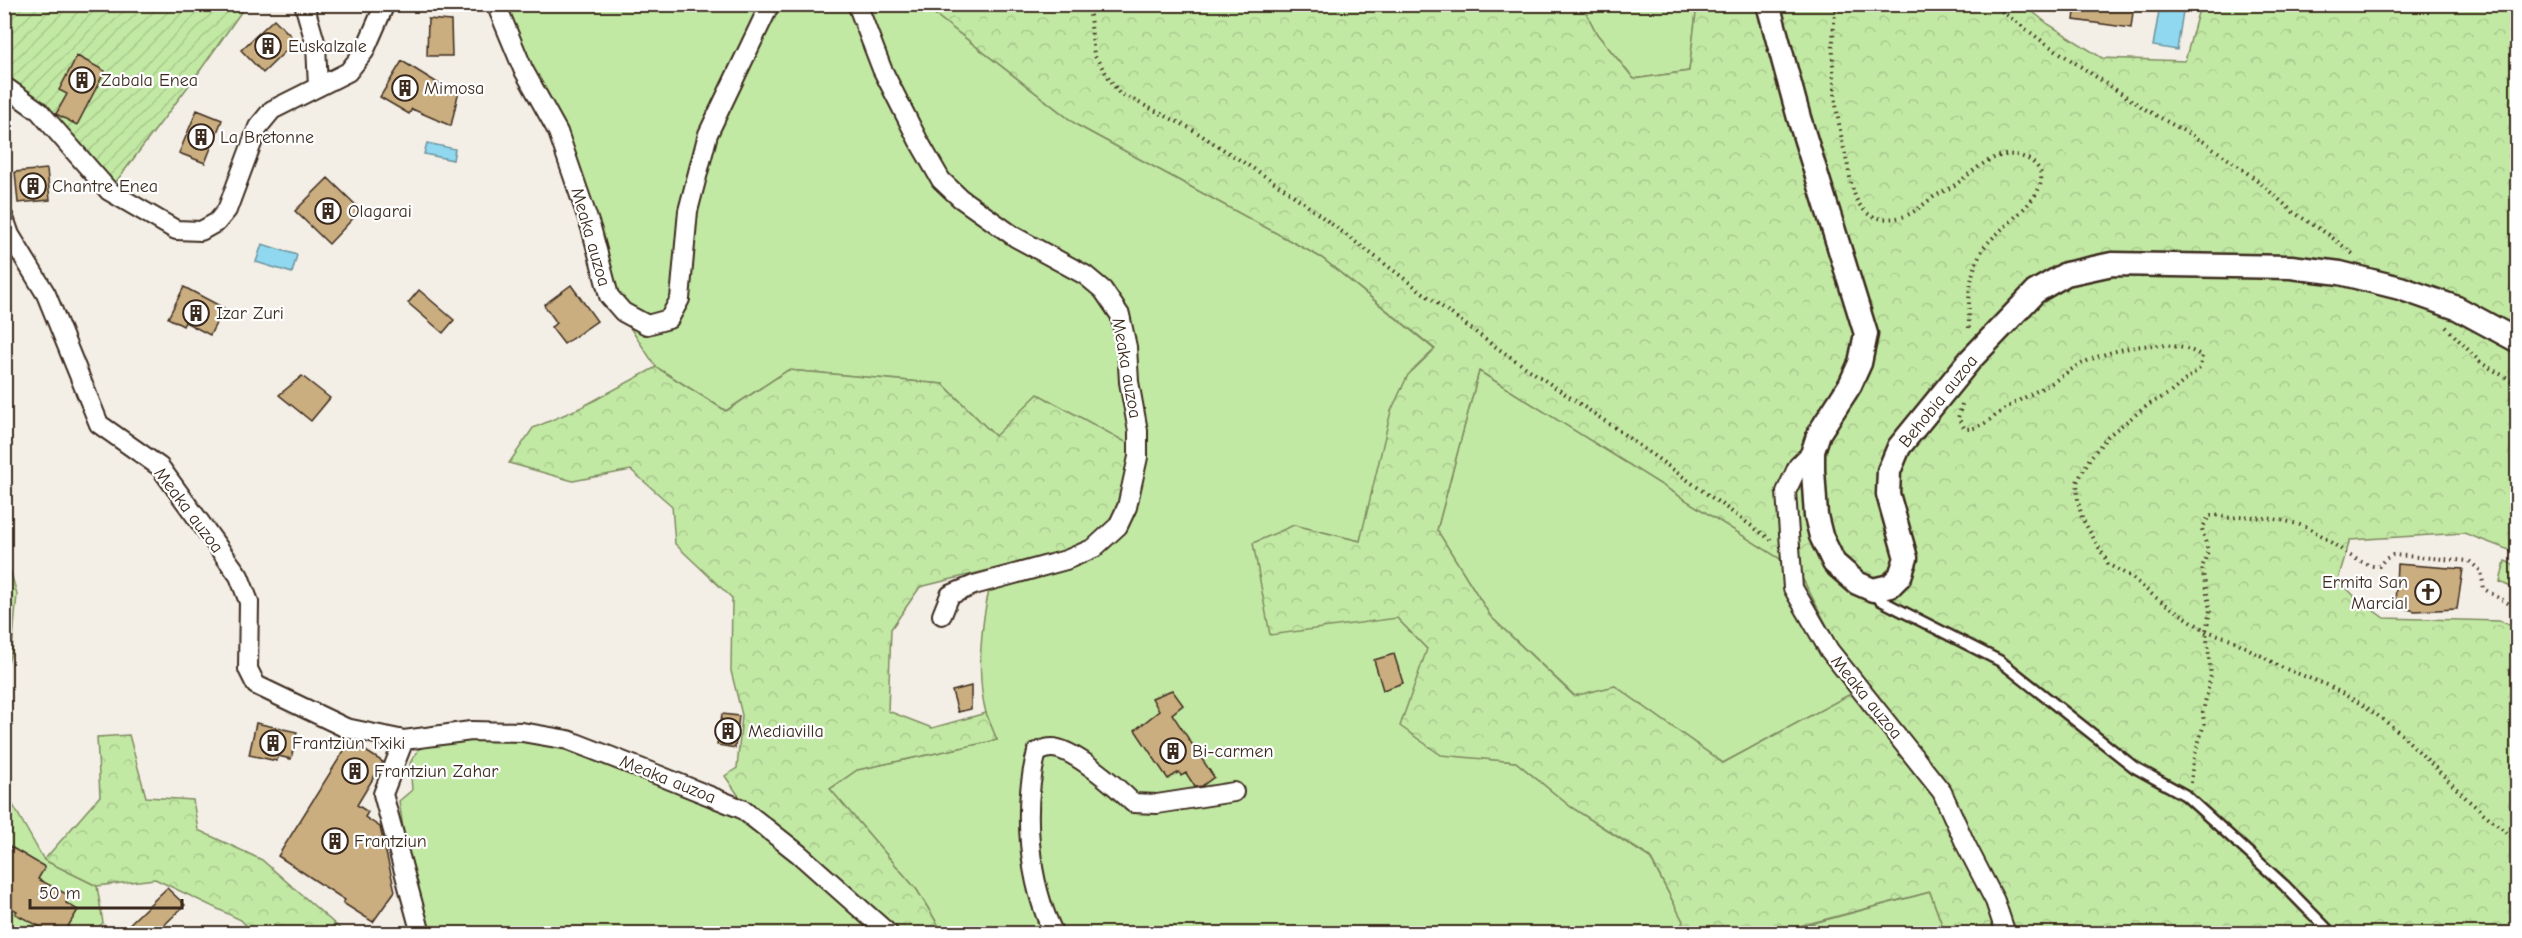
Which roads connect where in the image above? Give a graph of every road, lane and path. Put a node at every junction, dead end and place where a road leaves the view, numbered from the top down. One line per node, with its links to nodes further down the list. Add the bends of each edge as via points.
1 (304, 4): 13 (street, via 316,45)
2 (385, 4): 13 (street, via 364,52 348,72)
3 (496, 4): 4 (street, Meaka auzoa, via 523,69 558,132 592,231 609,296 623,312 647,325 669,319 680,299 688,211 708,135)
4 (770, 4)
5 (857, 4): 25 (street, Meaka auzoa, via 882,69 941,180 1015,237 1085,275 1103,290 1120,315 1138,430 1138,457 1127,507 1118,526 1094,548 1066,560 974,585 950,596)
6 (1015, 4): 7 (path)
7 (1033, 4)
8 (1085, 4): 22 (path, via 1094,55 1119,93 1190,128 1285,189 1490,343)
9 (1768, 4): 21 (street, via 1866,334 1860,363 1819,433)
10 (1836, 4): 18 (path, via 1832,55 1838,126 1852,192 1874,217 1896,219 1912,214 1998,156 2012,153 2030,159 2039,170 2042,183 2035,197 1982,251 1970,281)
11 (1992, 4): 15 (path, via 2148,111 2206,143)
12 (4, 86): 13 (street, via 39,111 109,191 176,230 201,231 217,222 227,210 258,128 272,110)
13 (318, 87)
14 (4, 218): 27 (street, Meaka auzoa, via 45,294 99,424 160,467 239,576 249,602 248,669 256,685 346,728)
15 (2354, 255)
16 (2444, 325): 19 (path, via 2481,363)
17 (2517, 341): 18 (street, Behobia auzoa, via 2457,308 2340,273 2290,267 2112,264 2066,274 2035,292)
18 (1970, 360): 23 (street, Behobia auzoa, via 1899,447 1889,471 1888,494 1906,558 1900,576 1890,586)
19 (2517, 384)
20 (1965, 398): 26 (path, via 1958,418 1965,429 1977,429 2080,364 2104,356 2160,344 2188,347 2202,356 2200,368 2108,436 2077,482 2082,518 2109,565)
21 (1813, 451): 22 (street, Meaka auzoa, via 1798,466 1786,492); 23 (street, via 1816,516 1821,536 1834,563 1857,583)
22 (1791, 554): 34 (street, Meaka auzoa, via 1793,588 1829,650 1942,792 1995,901)
23 (1873, 590): 29 (lane, via 1880,600 2000,661 2134,767)
24 (2517, 609): 26 (path, via 2484,590 2481,572 2469,561 2393,555 2374,567 2297,523 2239,516 2232,519 2215,514 2204,522 2202,529 2208,551 2202,568 2210,610)
25 (942, 615)
26 (2206, 631): 29 (path, via 2211,675 2204,724 2190,788); 30 (path, via 2231,639 2366,706)
27 (404, 740): 31 (street, via 383,794); 32 (street, Meaka auzoa, via 471,731 522,732 568,740 658,775 742,809 800,854)
28 (1234, 792): 33 (street, via 1157,804 1133,803 1107,777 1069,754 1052,747 1037,752 1031,771 1029,839 1044,914)
29 (2185, 795): 35 (lane)
30 (2517, 842)
31 (421, 933)
32 (889, 933)
33 (1054, 933)
34 (2006, 933)
35 (2332, 933)

